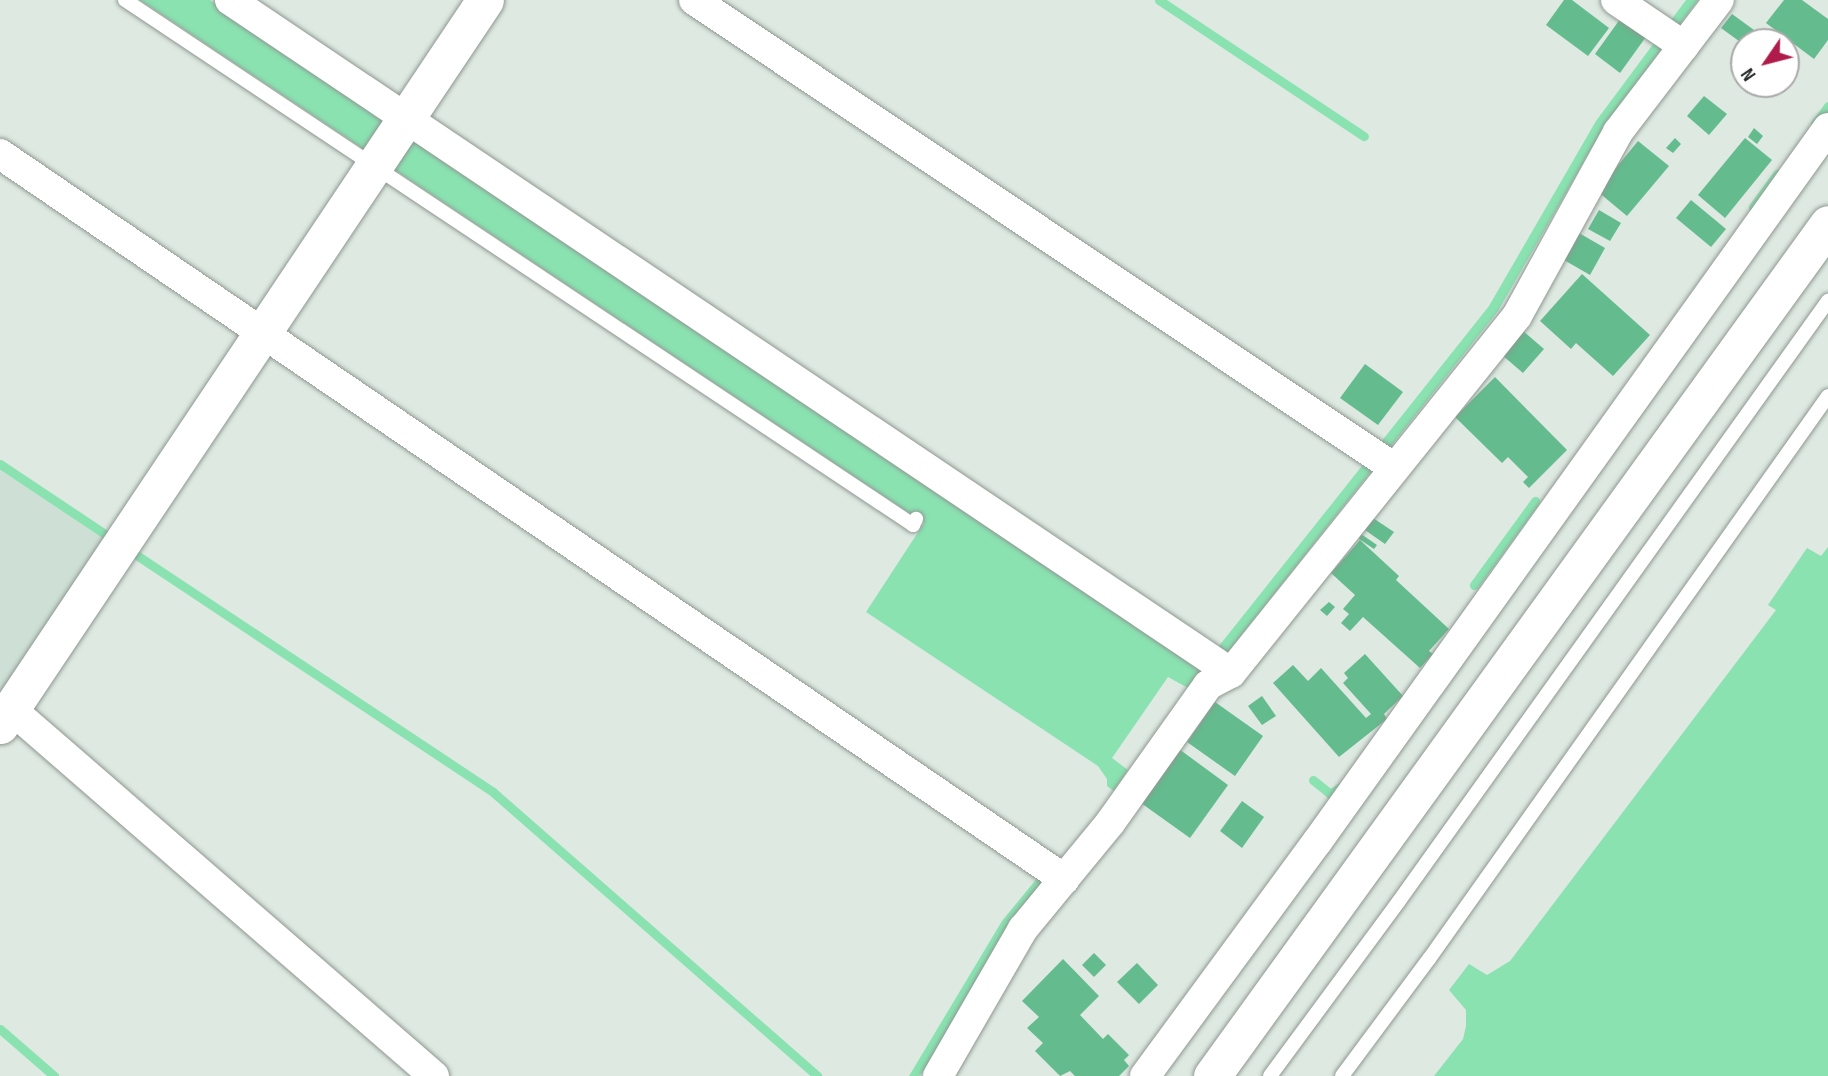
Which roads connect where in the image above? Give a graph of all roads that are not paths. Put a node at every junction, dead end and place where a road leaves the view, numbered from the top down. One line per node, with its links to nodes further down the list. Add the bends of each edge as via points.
1 (125, 0): 11 (lane)
2 (230, 0): 8 (street)
3 (485, 0): 8 (street)
4 (694, 0): 16 (street)
5 (1616, 0): 7 (street)
6 (1719, 0): 7 (street)
7 (1674, 39): 16 (street, via 1517,316)
8 (404, 120): 11 (street); 18 (street)
9 (1828, 128): 23 (street)
10 (0, 154): 14 (street)
11 (374, 164): 14 (street); 17 (lane, via 913,525)
12 (1828, 224): 24 (street)
13 (1828, 301): 25 (lane)
14 (262, 330): 19 (street); 20 (street)
15 (1828, 396): 26 (lane)
16 (1382, 460): 18 (street)
17 (916, 519)
18 (1220, 665): 20 (street, via 1110,823)
19 (6, 717): 21 (street)
20 (1064, 879): 22 (street, via 1023,929)
21 (434, 1076)
22 (937, 1076)
23 (1144, 1076)
24 (1212, 1076)
25 (1270, 1076)
26 (1342, 1076)

